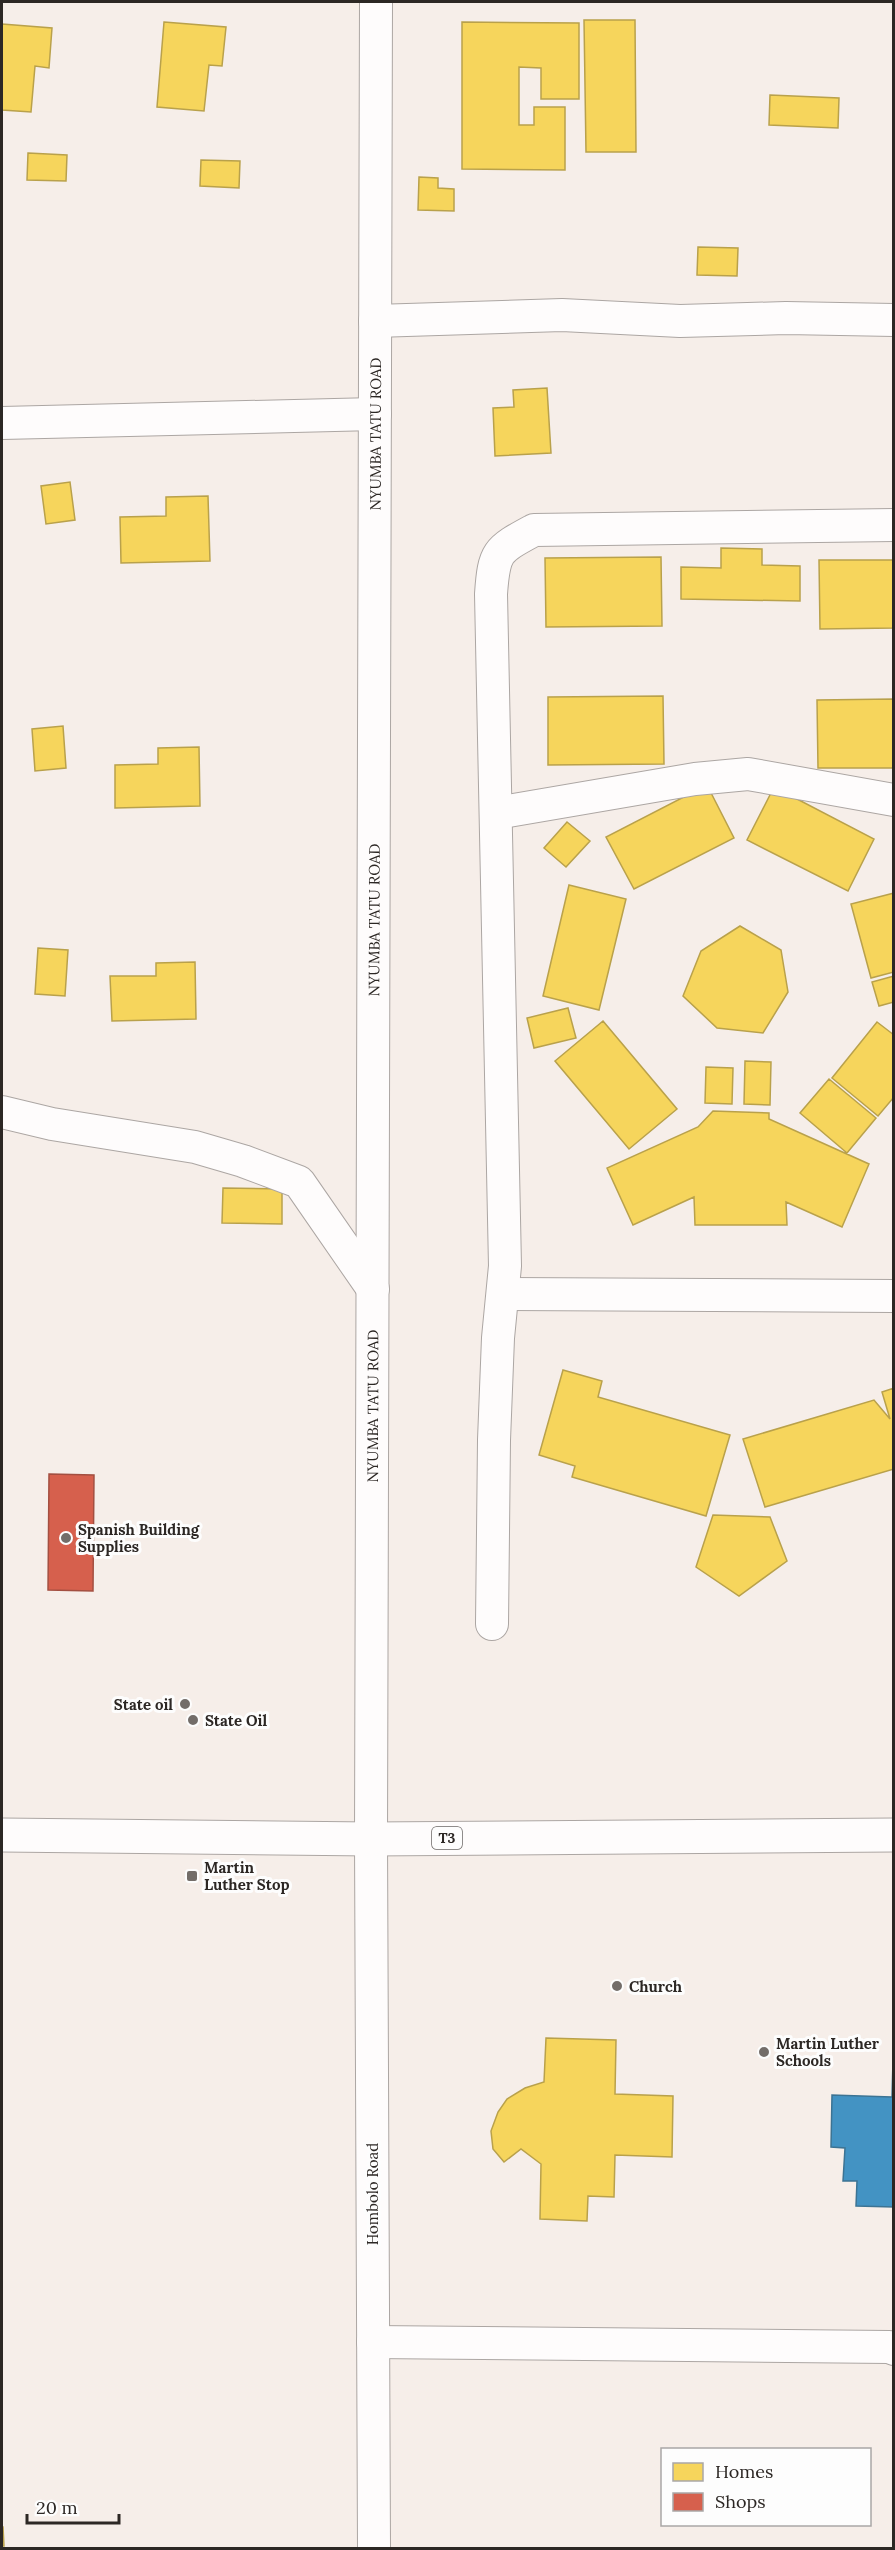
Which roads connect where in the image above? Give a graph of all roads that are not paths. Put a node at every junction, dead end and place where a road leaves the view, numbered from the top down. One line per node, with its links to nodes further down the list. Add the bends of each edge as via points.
1 (376, 2): 3 (street, NYUMBA TATU ROAD)
2 (894, 320): 3 (street, via 680,321 562,315)
3 (375, 321): 4 (street, NYUMBA TATU ROAD)
4 (375, 414): 5 (street); 10 (street, NYUMBA TATU ROAD)
5 (2, 423)
6 (894, 525): 8 (street, via 534,530 505,545 493,564 491,594)
7 (894, 800): 8 (street, via 748,774 695,779)
8 (496, 813): 11 (street)
9 (2, 1112): 10 (street, via 195,1147 298,1182)
10 (373, 1289): 16 (street, NYUMBA TATU ROAD)
11 (503, 1294): 12 (street); 13 (street, via 494,1440)
12 (894, 1296)
13 (492, 1624)
14 (2, 1835): 16 (highway, T3)
15 (894, 1835): 16 (highway, T3)
16 (371, 1839): 17 (street, Hombolo Road)
17 (373, 2342): 18 (street); 19 (street, Hombolo Road)
18 (894, 2349)
19 (374, 2548)

